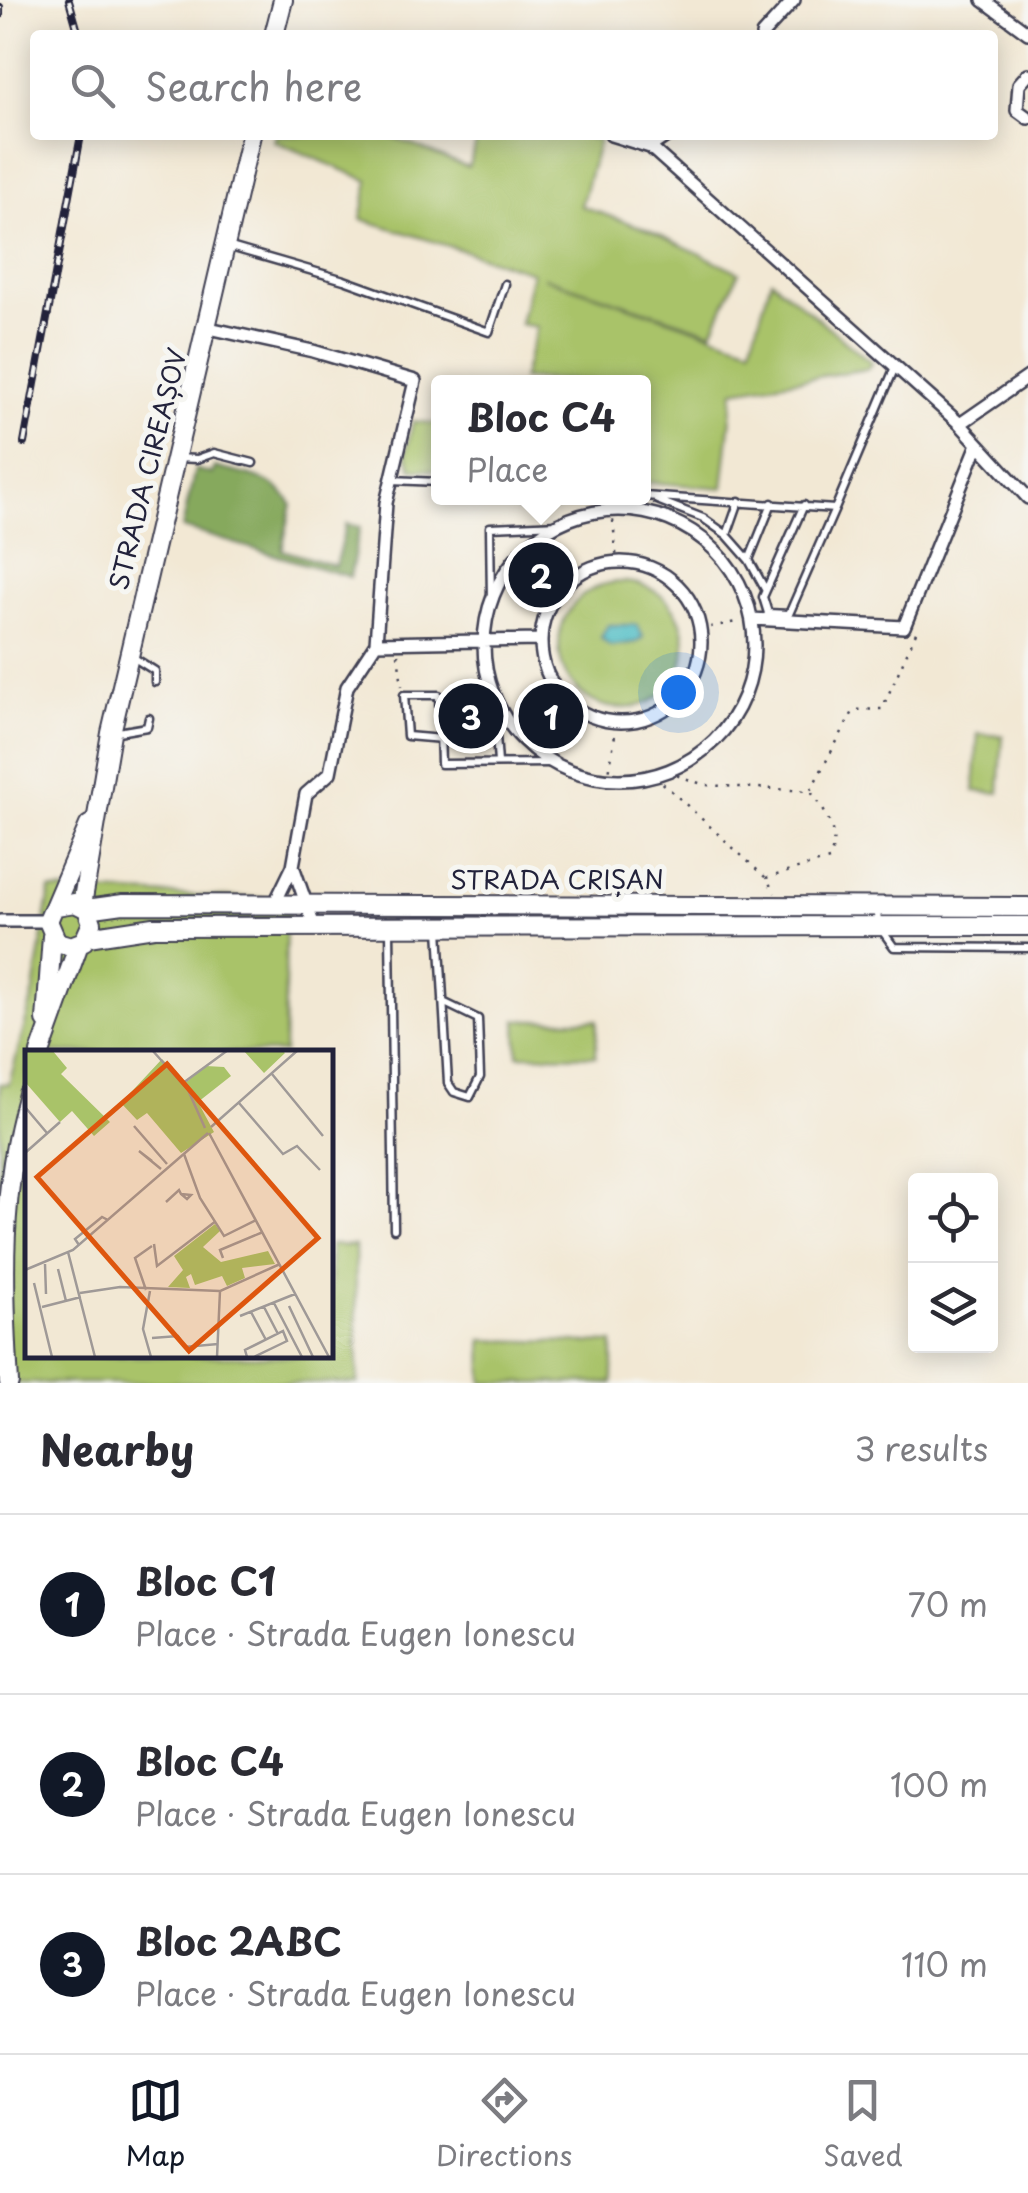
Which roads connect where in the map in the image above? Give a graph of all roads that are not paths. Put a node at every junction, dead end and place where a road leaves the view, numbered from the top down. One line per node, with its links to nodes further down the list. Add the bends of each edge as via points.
1 (283, 0): 4 (main road)
2 (794, 0): 5 (street)
3 (982, 0): 6 (street)
4 (276, 30)
5 (767, 30)
6 (1028, 33)
7 (1028, 74): 8 (street, via 1019,84 1017,110)
8 (1028, 118)
9 (251, 140): 13 (main road, STRADA CIREAȘOV)
10 (627, 140): 12 (street)
11 (660, 140): 12 (street)
12 (650, 147): 16 (street)
13 (227, 246): 14 (lane, via 488,332); 15 (main road, STRADA CIREAȘOV)
14 (506, 284)
15 (209, 328): 20 (main road, STRADA CIREAȘOV); 22 (street, via 412,376)
16 (896, 366): 18 (street); 30 (lane)
17 (1028, 376): 18 (street)
18 (960, 424): 19 (street)
19 (978, 444): 25 (street); 36 (street, via 904,627)
20 (175, 458): 21 (lane, via 214,453); 41 (main road, STRADA CIREAȘOV)
21 (254, 463)
22 (391, 480): 23 (lane); 40 (street)
23 (431, 482)
24 (651, 496): 27 (lane)
25 (1028, 498)
26 (651, 499): 32 (lane, via 703,518)
27 (739, 501): 28 (lane); 32 (lane)
28 (772, 503): 29 (lane); 33 (lane)
29 (804, 505): 30 (lane); 34 (lane)
30 (835, 509): 36 (lane, via 789,614)
31 (558, 524): 35 (street, via 518,558); 35 (lane, via 490,527); 37 (street, via 612,510 650,514 686,528 739,582)
32 (726, 535): 33 (lane)
33 (749, 560): 34 (lane)
34 (766, 590): 36 (lane)
35 (491, 602): 38 (street)
36 (767, 616): 37 (street)
37 (752, 618): 47 (street, via 750,682 738,711 707,747 661,774 608,780)
38 (484, 640): 39 (street); 40 (street); 43 (street)
39 (540, 640): 39 (street, via 544,616 564,586 594,566 617,562 662,573 680,588 700,629 694,676 681,696 640,720 617,722 596,719 562,697 550,680)
40 (376, 643): 50 (street, via 348,687 330,773 306,794)
41 (129, 654): 42 (lane, via 155,672); 45 (main road, STRADA CIREAȘOV)
42 (155, 682)
43 (493, 693): 47 (street, via 516,733); 48 (lane)
44 (150, 718): 45 (lane, via 148,726)
45 (110, 733): 49 (main road, STRADA CIREAȘOV)
46 (442, 739): 46 (lane, via 408,736 404,695 439,695); 48 (lane, via 441,764)
47 (552, 762): 48 (lane)
48 (498, 763)
49 (94, 816): 54 (main road, STRADA CIREAȘOV); 57 (main road, STRADA CIREAȘOV)
50 (292, 866): 52 (street); 53 (street)
51 (877, 904): 53 (main road, STRADA CRIȘAN); 55 (main road, STRADA CRIȘAN); 58 (lane)
52 (274, 905): 53 (main road, STRADA CRIȘAN); 54 (main road, STRADA CRIȘAN)
53 (308, 906): 59 (street)
54 (84, 907): 57 (main road, via 69,902); 63 (main road, via 92,923)
55 (1028, 907)
56 (0, 921): 57 (street)
57 (52, 921): 63 (main road, via 64,945); 66 (main road, STRADA CIREAȘOV)
58 (878, 925): 60 (main road, STRADA CRIȘAN); 62 (main road, STRADA CRIȘAN); 64 (lane, via 894,947)
59 (314, 926): 61 (main road, STRADA CRIȘAN); 63 (main road, STRADA CRIȘAN, via 138,928)
60 (1028, 926)
61 (390, 927): 62 (main road, STRADA CRIȘAN); 69 (lane)
62 (439, 928): 65 (lane)
63 (83, 940): 66 (main road, STRADA CIREAȘOV)
64 (1028, 948)
65 (444, 1002): 65 (lane, via 448,1083 470,1097 480,1077 478,1020)
66 (46, 1032): 67 (main road, STRADA CIREAȘOV)
67 (41, 1050)
68 (25, 1105): 70 (main road)
69 (394, 1229)
70 (1, 1234): 71 (main road)
71 (7, 1381)

